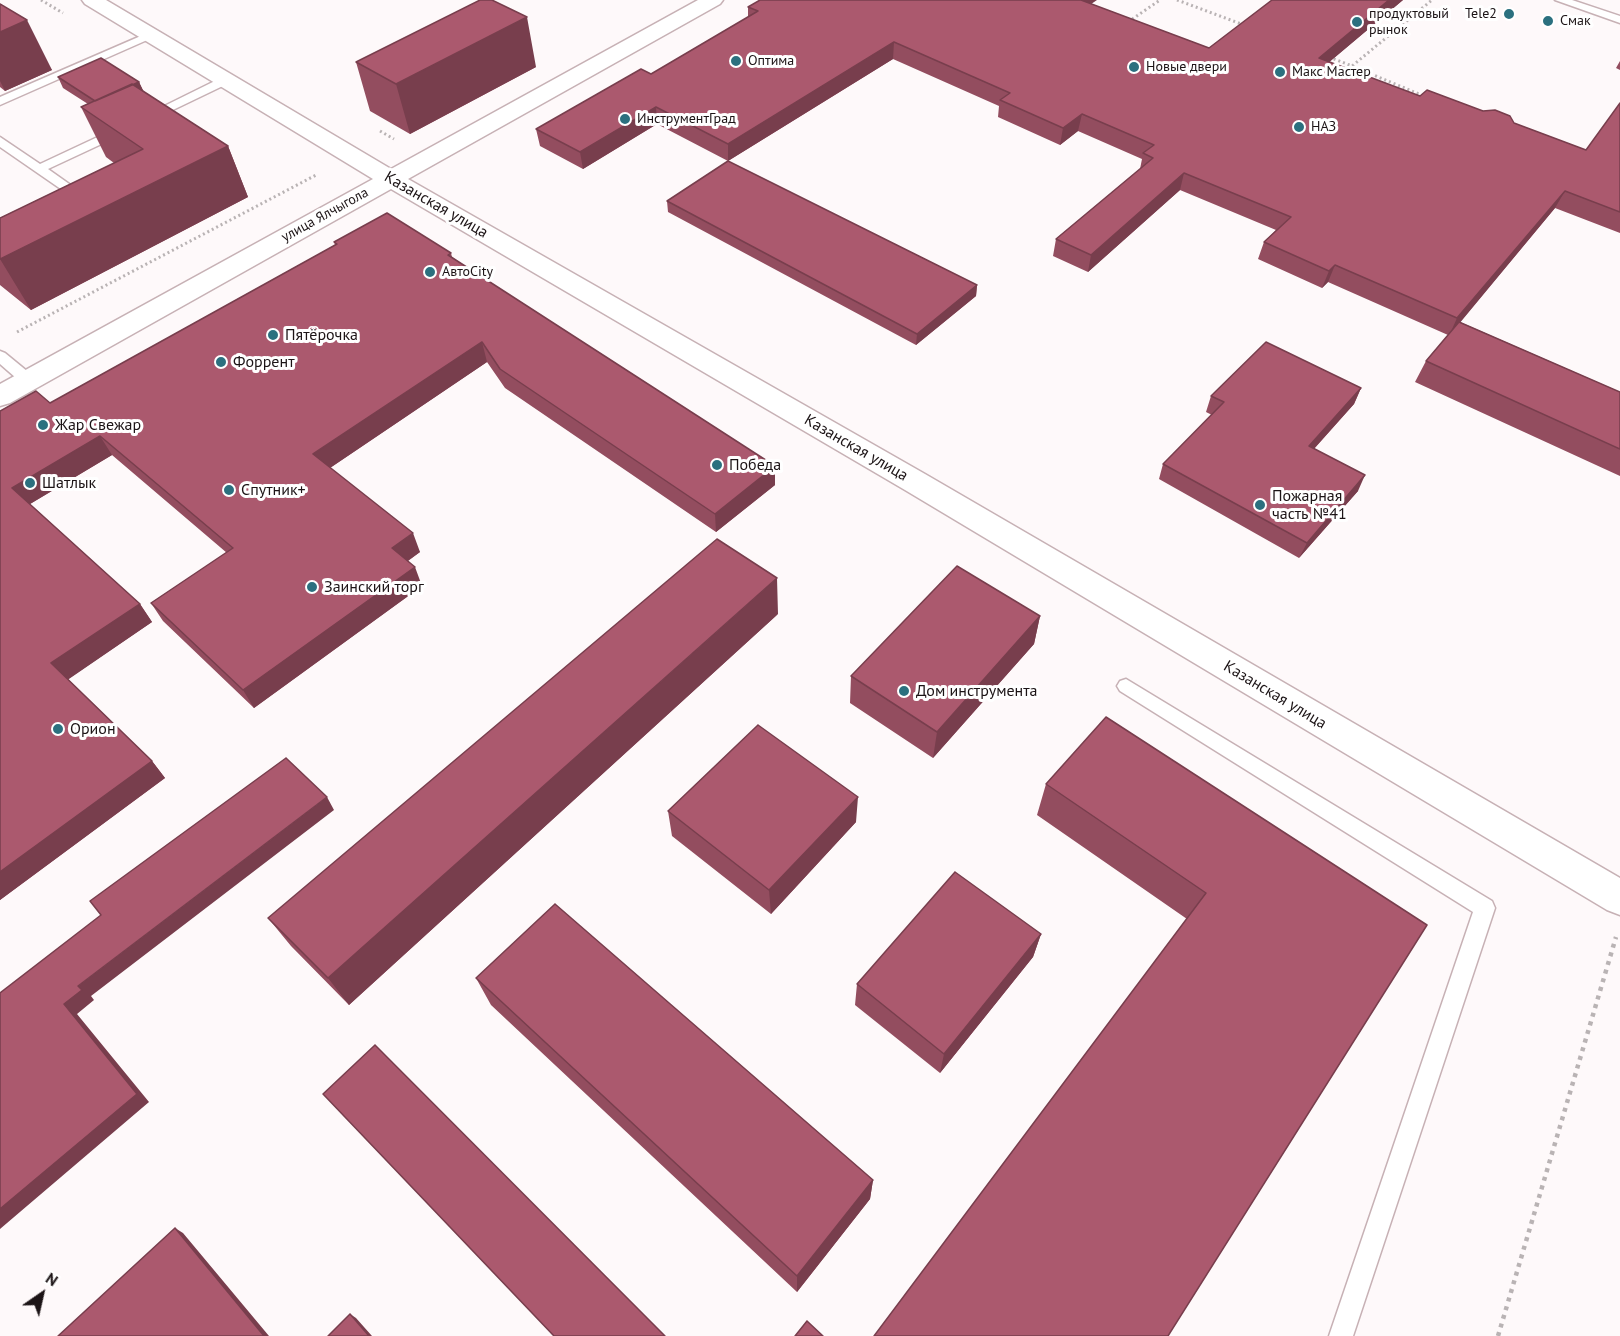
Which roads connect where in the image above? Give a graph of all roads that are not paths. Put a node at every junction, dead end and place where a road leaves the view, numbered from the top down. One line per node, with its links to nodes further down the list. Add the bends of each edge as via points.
1 (92, 0): 5 (street, Казанская улица)
2 (713, 0): 10 (street, улица Ялчыгола)
3 (1561, 0): 4 (lane)
4 (1620, 20)
5 (150, 35): 6 (street, Казанская улица); 7 (lane)
6 (225, 80): 9 (lane); 10 (street, Казанская улица)
7 (0, 101)
8 (0, 141): 9 (lane)
9 (39, 169): 11 (lane, via 90,206)
10 (391, 179): 13 (street, улица Ялчыгола); 16 (street, Казанская улица)
11 (80, 211)
12 (0, 356): 13 (lane)
13 (28, 380): 14 (street, улица Ялчыгола)
14 (0, 396)
15 (1126, 686): 17 (lane, via 1485,908)
16 (1620, 898)
17 (1341, 1336)

